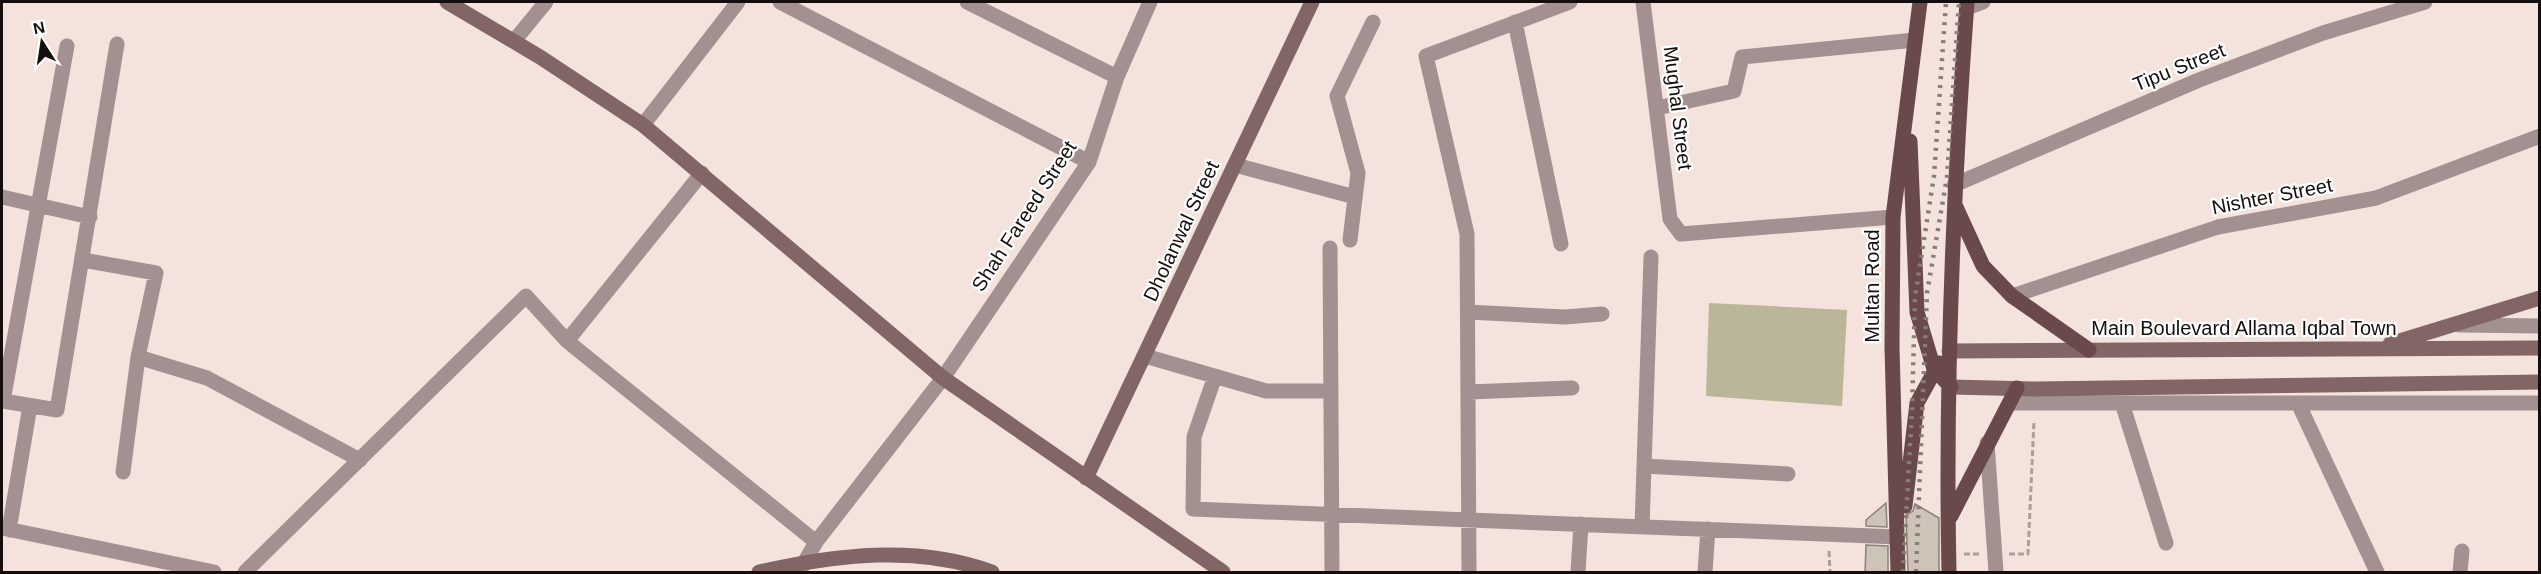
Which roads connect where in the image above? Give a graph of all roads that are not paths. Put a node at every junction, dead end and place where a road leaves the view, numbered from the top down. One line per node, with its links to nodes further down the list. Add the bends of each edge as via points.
1 (447, 2): 17 (street)
2 (546, 2): 17 (street)
3 (738, 2): 23 (street)
4 (780, 2): 25 (street)
5 (967, 2): 20 (street)
6 (1150, 2): 20 (street, Shah Fareed Street)
7 (1312, 2): 26 (street, Dholanwal Street)
8 (1570, 2): 15 (street)
9 (1643, 2): 22 (street, Mughal Street)
10 (1920, 2): 16 (main road, Multan Road)
11 (1983, 2): 13 (street)
12 (2425, 2): 28 (street, Tipu Street, via 2323,33 2199,80)
13 (1967, 5): 28 (main road)
14 (1373, 22): 30 (street, via 1336,96 1358,173)
15 (1515, 22): 36 (street); 42 (street, via 1426,56 1467,234)
16 (1915, 40): 21 (main road, Multan Road); 22 (street, via 1742,57 1734,91)
17 (513, 41): 23 (street)
18 (117, 44): 33 (street)
19 (67, 46): 32 (street)
20 (1117, 77): 25 (street, Shah Fareed Street)
21 (1908, 103): 34 (main road, Multan Road); 53 (main road, via 1917,312)
22 (1657, 108): 34 (street, Mughal Street, via 1670,219 1681,234)
23 (642, 125): 27 (street)
24 (2540, 136): 40 (street, Nishter Street, via 2376,198 2218,227)
25 (1089, 162): 55 (street, Shah Fareed Street)
26 (1235, 165): 30 (street); 51 (street, Dholanwal Street)
27 (702, 173): 46 (street); 55 (street)
28 (1954, 185): 31 (main road)
29 (2, 197): 32 (street)
30 (1355, 197): 35 (street)
31 (1953, 201): 40 (main road, via 1983,266); 50 (main road)
32 (40, 206): 33 (street); 66 (street, via 3,401)
33 (90, 217): 39 (street)
34 (1893, 217): 80 (main road, Multan Road, via 1892,347)
35 (1350, 240)
36 (1561, 244)
37 (1330, 248): 60 (street)
38 (1652, 257): 69 (street)
39 (84, 260): 52 (street, via 156,273); 66 (street, via 57,410)
40 (2012, 296): 49 (main road)
41 (2540, 298): 44 (street)
42 (1468, 312): 43 (street, via 1565,317); 61 (street)
43 (1602, 314)
44 (2446, 324): 45 (street); 47 (street)
45 (2540, 326)
46 (567, 341): 68 (street, via 526,296); 81 (street)
47 (2378, 348): 48 (street, Main Boulevard Allama Iqbal Town); 49 (street, Main Boulevard Allama Iqbal Town)
48 (2540, 348)
49 (2089, 350): 50 (street, Main Boulevard Allama Iqbal Town)
50 (1949, 351): 53 (main road); 57 (main road)
51 (1145, 356): 54 (street); 72 (street, Dholanwal Street)
52 (138, 357): 68 (street, via 207,378); 70 (street)
53 (1934, 369): 57 (main road); 84 (main road, via 1917,403)
54 (1215, 376): 60 (street, via 1266,391); 73 (street, via 1194,437 1193,509)
55 (943, 378): 72 (street); 81 (street, Shah Fareed Street)
56 (2540, 382): 59 (street)
57 (1951, 387): 59 (street); 75 (main road)
58 (1572, 388): 61 (street)
59 (2017, 388): 63 (main road)
60 (1331, 392): 73 (street)
61 (1468, 392): 74 (street)
62 (2122, 402): 63 (street); 64 (street); 82 (street)
63 (2010, 403): 67 (main road)
64 (2298, 403): 65 (street); 97 (street)
65 (2540, 403)
66 (30, 406): 78 (street)
67 (1988, 442): 75 (main road); 96 (street)
68 (360, 460): 86 (street)
69 (1644, 466): 71 (street); 77 (street)
70 (123, 472)
71 (1788, 474)
72 (1086, 478): 90 (street)
73 (1331, 514): 74 (street); 91 (street)
74 (1469, 520): 76 (street); 92 (street)
75 (1948, 521): 95 (main road)
76 (1581, 524): 77 (street); 93 (street)
77 (1642, 527): 79 (street)
78 (5, 529): 87 (street)
79 (1708, 530): 80 (street); 94 (street)
80 (1898, 537): 84 (main road, Multan Road)
81 (816, 542): 85 (street, Shah Fareed Street)
82 (2166, 543)
83 (2462, 551): 98 (street)
84 (1898, 566)
85 (802, 567): 88 (street); 89 (street, via 890,553 975,566)
86 (254, 570)
87 (214, 573)
88 (759, 573)
89 (992, 573)
90 (1223, 573)
91 (1332, 573)
92 (1469, 573)
93 (1578, 573)
94 (1705, 573)
95 (1949, 573)
96 (1996, 573)
97 (2378, 573)
98 (2460, 573)

